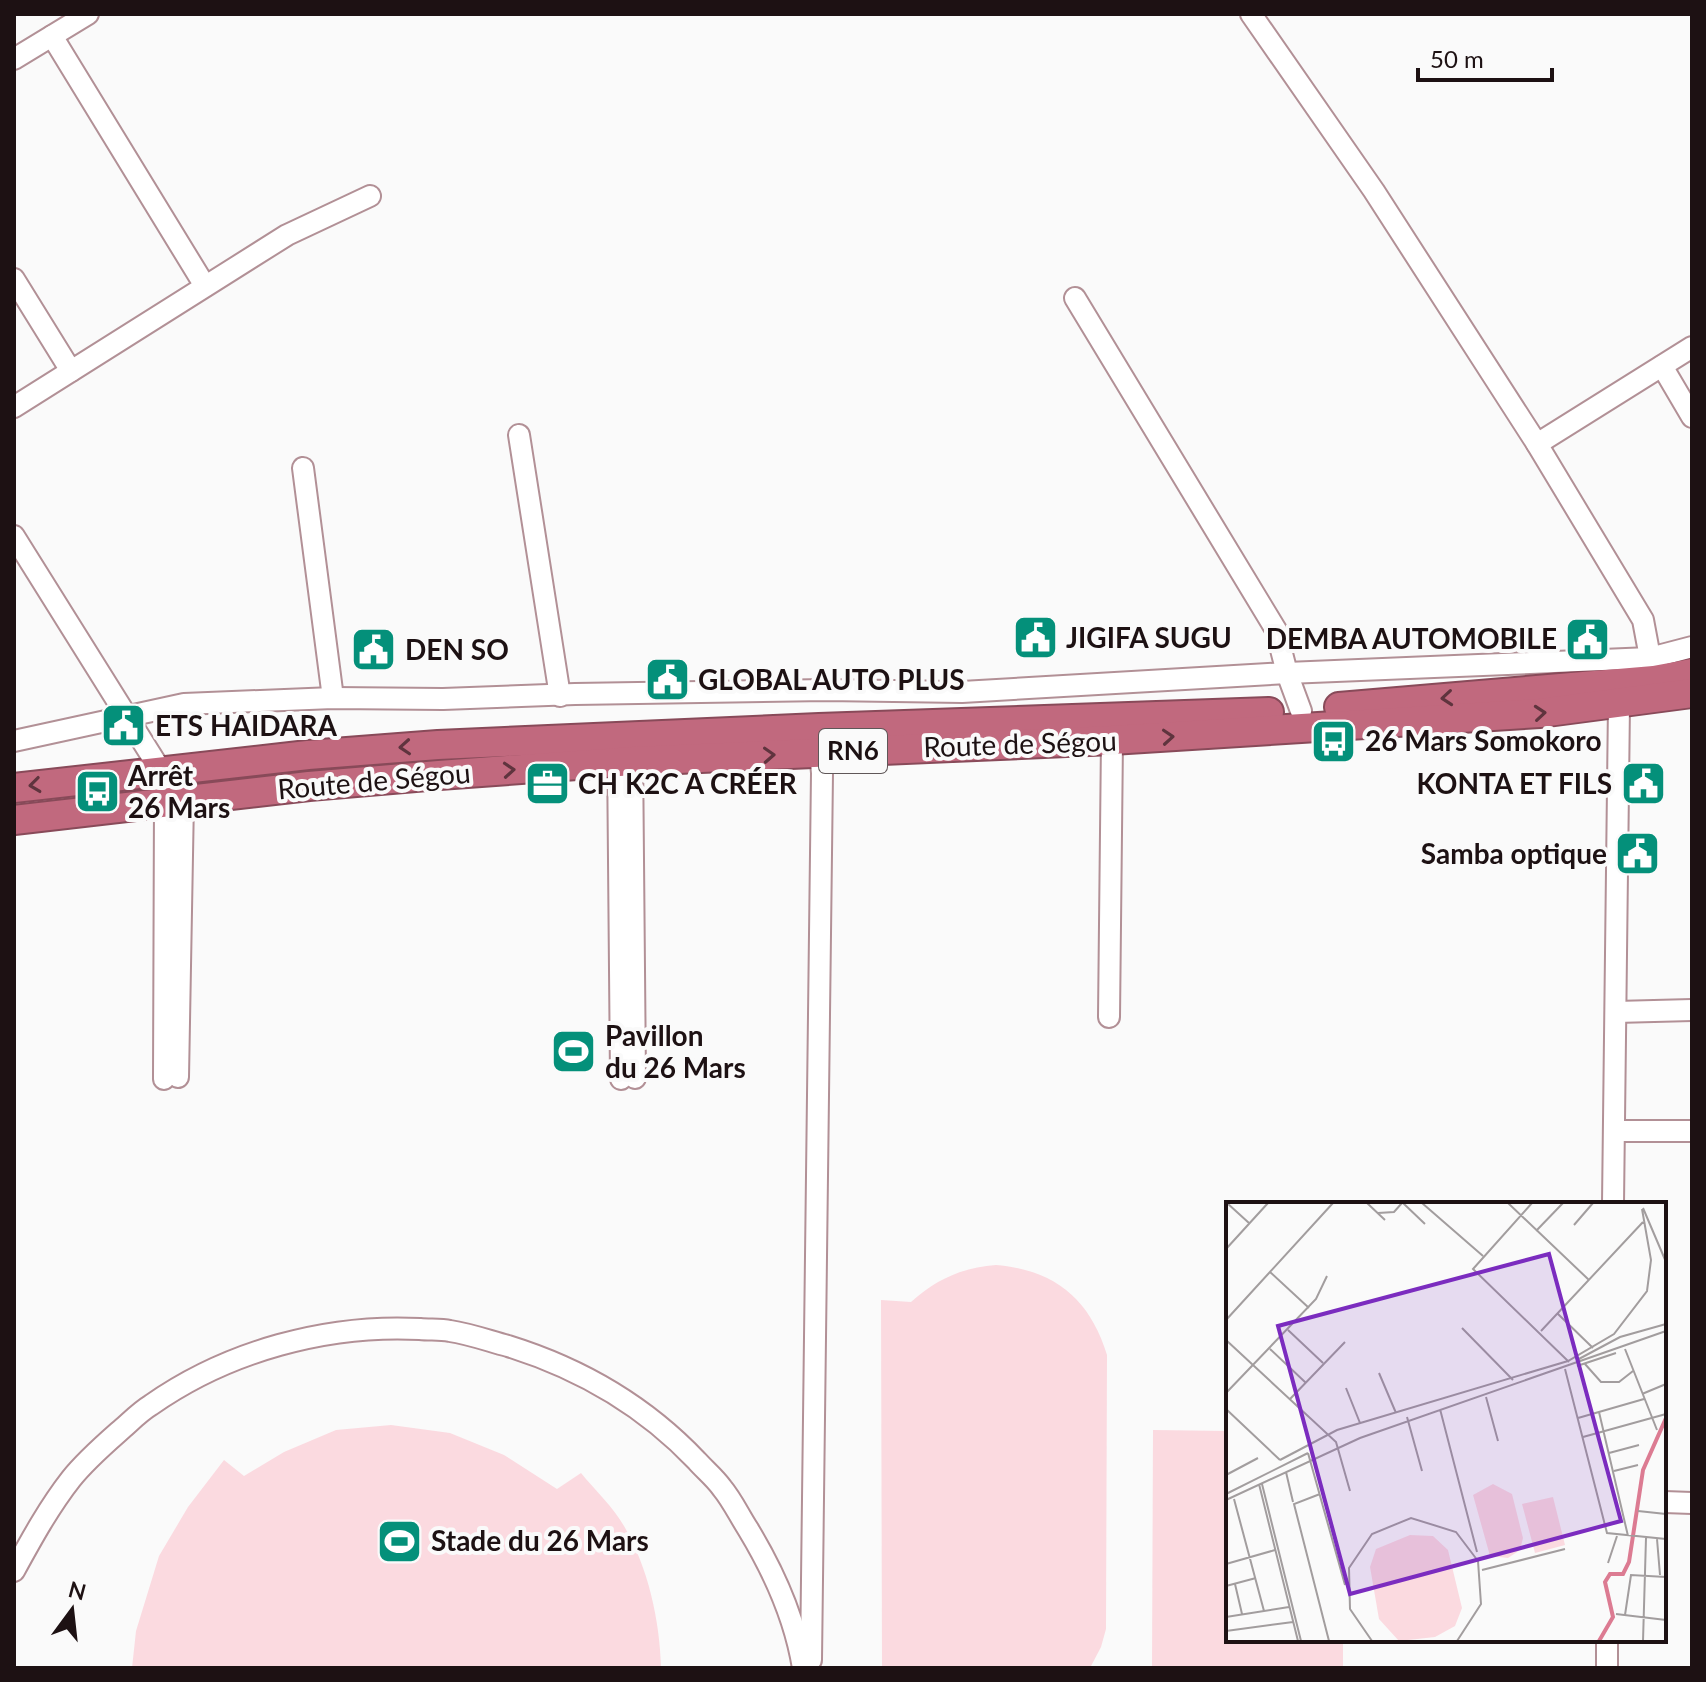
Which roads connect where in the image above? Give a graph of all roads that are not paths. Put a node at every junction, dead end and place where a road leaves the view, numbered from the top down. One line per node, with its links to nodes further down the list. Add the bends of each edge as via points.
1 (88, 14): 3 (street)
2 (1251, 14): 15 (street, via 1374,191)
3 (52, 36): 4 (street); 7 (street)
4 (14, 59)
5 (370, 196): 7 (street, via 287,235)
6 (14, 279): 11 (street)
7 (205, 286): 11 (street)
8 (1075, 298): 20 (street, via 1276,630)
9 (1692, 347): 10 (street)
10 (1662, 366): 13 (street); 15 (street)
11 (71, 371): 12 (street)
12 (14, 407)
13 (1692, 417)
14 (519, 435): 23 (street)
15 (1537, 444): 19 (street, via 1643,620)
16 (303, 468): 24 (street)
17 (14, 536): 27 (street)
18 (1692, 647): 19 (street)
19 (1652, 669): 20 (street); 21 (highway, Route de Ségou / RN6); 26 (highway, Route de Ségou / RN6, one-way to 26)
20 (1287, 673): 23 (street, via 962,692); 26 (street)
21 (1692, 673)
22 (1692, 693): 25 (highway, Route de Ségou / RN6)
23 (560, 696): 24 (street)
24 (333, 698): 27 (street, via 184,704)
25 (1619, 704): 29 (highway, Route de Ségou / RN6, one-way to 25); 37 (street)
26 (1301, 711): 28 (highway, Route de Ségou / RN6)
27 (127, 716): 30 (street); 32 (street)
28 (819, 740): 29 (highway, Route de Ségou / RN6); 31 (highway, Route de Ségou / RN6); 49 (street)
29 (1112, 740): 38 (street)
30 (14, 741)
31 (625, 749): 32 (highway, Route de Ségou / RN6, one-way to 32, via 438,745); 34 (highway, Route de Ségou / RN6, one-way to 31); 40 (street)
32 (170, 770): 33 (highway, Route de Ségou / RN6, one-way to 33); 34 (street)
33 (14, 788)
34 (174, 800): 35 (highway, Route de Ségou / RN6); 39 (street)
35 (14, 820)
36 (1692, 1010): 37 (street)
37 (1616, 1012): 41 (street)
38 (1109, 1017)
39 (171, 1078)
40 (628, 1078)
41 (1614, 1131): 42 (street); 43 (street)
42 (1692, 1131)
43 (1613, 1202)
44 (1666, 1502): 45 (street)
45 (1692, 1503)
46 (14, 1571): 48 (street, via 72,1478 149,1405 187,1383 274,1347 345,1331 448,1330 538,1355 587,1377 637,1407 682,1445 722,1487 758,1545 799,1640)
47 (1607, 1642): 50 (street)
48 (803, 1668)
49 (810, 1668)
50 (1607, 1668)

